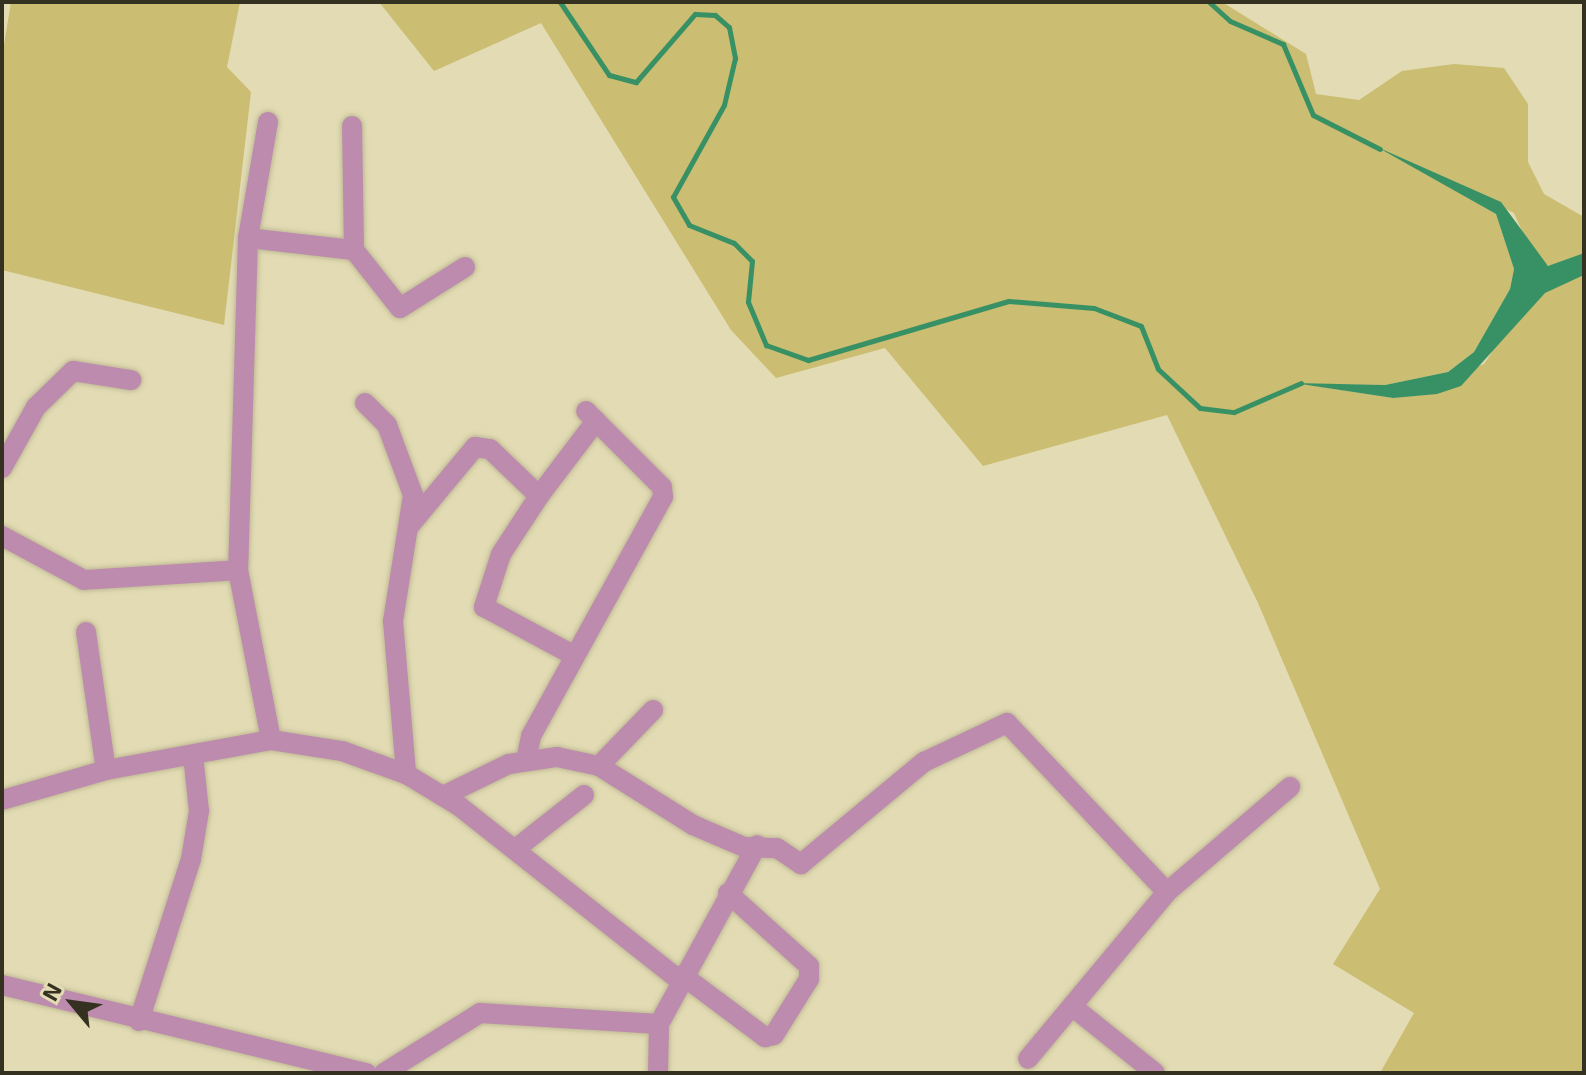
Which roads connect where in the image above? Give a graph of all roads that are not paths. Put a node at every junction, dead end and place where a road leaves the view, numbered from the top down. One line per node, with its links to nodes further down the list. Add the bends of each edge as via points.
1 (268, 122): 3 (street)
2 (352, 126): 4 (street)
3 (248, 238): 4 (street); 12 (street)
4 (354, 250): 5 (street, via 400,308)
5 (465, 267)
6 (131, 380): 8 (street, via 73,371 36,407)
7 (365, 403): 10 (street, via 398,448 413,495)
8 (2, 468)
9 (539, 496): 10 (street, via 490,449 475,447); 14 (street, via 501,554 484,607); 14 (street, via 591,416 663,492)
10 (410, 525): 21 (street, via 393,621)
11 (2, 536): 12 (street, via 84,580)
12 (238, 570): 16 (street)
13 (86, 632): 20 (street)
14 (575, 656): 18 (street, via 531,736)
15 (653, 710): 19 (street)
16 (271, 740): 17 (street); 21 (street, via 342,751)
17 (193, 755): 20 (street); 33 (street, via 199,811 191,859)
18 (526, 760): 19 (street, via 557,757); 24 (street)
19 (599, 766): 26 (street, via 693,825 744,847)
20 (106, 770): 25 (street)
21 (406, 774): 24 (street)
22 (1290, 787): 28 (street)
23 (584, 795): 27 (street)
24 (443, 796): 27 (street)
25 (2, 800)
26 (757, 845): 28 (street, via 810,861 924,762 1007,723); 29 (street)
27 (518, 847): 30 (street)
28 (1167, 892): 32 (street)
29 (728, 893): 30 (street); 30 (street, via 809,966 809,979 774,1035 765,1037)
30 (680, 978): 34 (street)
31 (2, 985): 33 (street)
32 (1073, 1007): 35 (street); 39 (street)
33 (139, 1021): 36 (street)
34 (659, 1024): 37 (street, via 480,1013); 38 (street)
35 (1028, 1059)
36 (367, 1073)
37 (384, 1073)
38 (658, 1073)
39 (1155, 1073)

